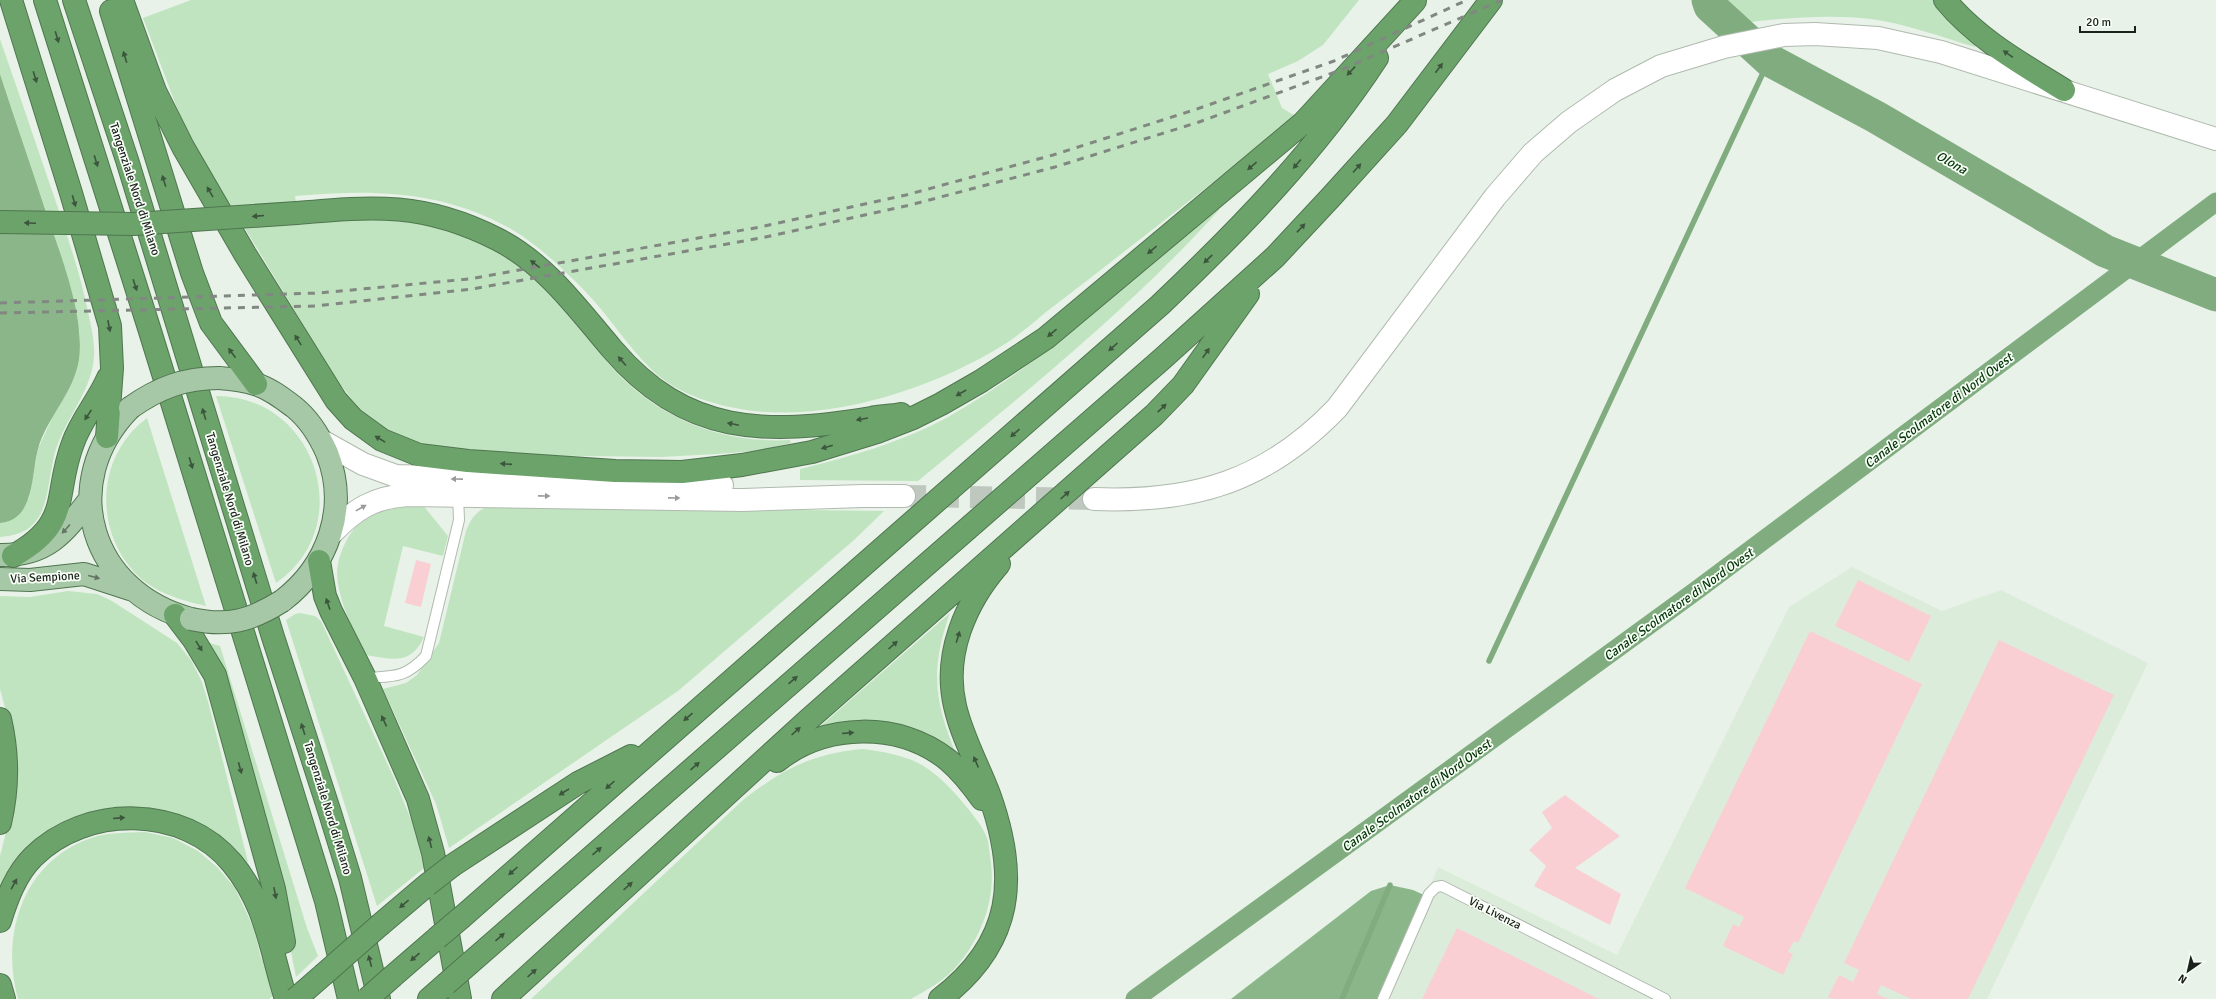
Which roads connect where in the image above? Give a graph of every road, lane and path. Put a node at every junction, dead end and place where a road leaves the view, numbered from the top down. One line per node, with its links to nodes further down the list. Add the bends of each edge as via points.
1 (11, 0): 13 (highway, one-way to 13, via 110,326)
2 (45, 0): 43 (highway, one-way to 43, via 326,901)
3 (74, 0): 45 (highway, Tangenziale Nord di Milano, one-way to 3, via 337,835 204,415 182,335 132,176)
4 (108, 0): 14 (highway, one-way to 4, via 211,323 192,273)
5 (122, 0): 18 (highway, one-way to 5, via 468,461 419,455 382,440 353,418 336,400 245,254 183,147 155,91)
6 (1415, 0): 15 (highway, one-way to 15, via 1303,123 1046,338); 34 (highway, one-way to 34, via 1364,78 1322,134 1225,243 1160,305 1066,388)
7 (1491, 0): 12 (highway, one-way to 7, via 1397,124)
8 (1945, 0): 9 (highway, one-way to 8, via 1985,39)
9 (2064, 90): 10 (main road); 24 (main road, via 1907,43 1846,35 1784,35 1724,47 1661,66 1615,90 1569,122 1533,153 1495,196 1337,408 1289,451 1253,472 1192,493 1140,500)
10 (2216, 139)
11 (0, 222): 15 (highway, one-way to 11, bridge, via 843,423 785,428 748,426 713,419 665,397 627,367 557,284 520,253 498,239 443,217 403,209 360,207 134,224)
12 (1275, 257): 25 (highway, one-way to 12, via 1167,403 1183,385); 40 (highway, one-way to 12, bridge, via 470,963 1162,359)
13 (112, 368): 16 (highway); 27 (highway, one-way to 27, via 73,442 56,515 38,539 27,548)
14 (256, 384): 16 (main road, bridge, via 219,378 190,379 159,389 118,419); 17 (main road, via 280,396 300,412)
15 (942, 404): 18 (highway, one-way to 18, via 877,432 776,460 682,472)
16 (107, 437): 23 (main road, via 96,464)
17 (322, 441): 19 (main road, one-way to 17, via 396,476 362,464); 26 (main road, via 336,487)
18 (615, 470): 19 (main road)
19 (510, 480): 21 (main road, via 715,484)
20 (458, 495): 21 (main road, one-way to 21, via 743,500); 26 (main road, one-way to 20, via 350,515 379,499 408,495); 32 (lane, via 459,520 426,656 414,668 401,675)
21 (863, 496): 22 (main road)
22 (904, 496)
23 (90, 499): 27 (main road, Via Sempione, one-way to 27, via 58,537 37,550); 30 (main road, via 94,529 100,545 116,573)
24 (1094, 499)
25 (1036, 521): 36 (highway, one-way to 25, via 808,720); 37 (highway, one-way to 25, via 955,706 952,657 963,620 978,591)
26 (332, 533): 28 (main road)
27 (6, 556)
28 (319, 561): 31 (main road, bridge, via 295,591 265,612 236,622 223,623); 32 (highway, one-way to 28, via 325,596)
29 (0, 579): 30 (main road, Via Sempione, one-way to 30, via 30,580 84,574)
30 (131, 589): 31 (main road, via 158,607)
31 (183, 617): 41 (highway, one-way to 41, via 215,675 274,888)
32 (365, 678): 40 (highway, one-way to 32, via 425,821 406,768)
33 (0, 719): 35 (highway, via 6,774)
34 (660, 741): 41 (highway, one-way to 41, bridge, via 578,783 492,837 427,885); 44 (highway, one-way to 44, bridge)
35 (0, 823)
36 (697, 823): 37 (highway, one-way to 37, via 781,758 798,748 838,734 862,732 892,734 931,749 948,760 964,775); 47 (highway, one-way to 36)
37 (999, 825): 48 (highway, via 1007,878 1003,911 998,927 975,966 961,982)
38 (0, 920): 41 (highway, one-way to 41, via 7,897 19,875 33,857 48,844 72,830 109,819 142,818 161,821 207,840 220,850 244,879 252,890)
39 (0, 985): 42 (highway)
40 (456, 993): 46 (highway)
41 (294, 998)
42 (4, 999)
43 (349, 999)
44 (367, 999)
45 (380, 999)
46 (429, 999)
47 (503, 999)
48 (940, 999)
49 (1383, 999): 50 (lane, Via Livenza, via 1429,894 1436,887 1442,886)
50 (1665, 999)

